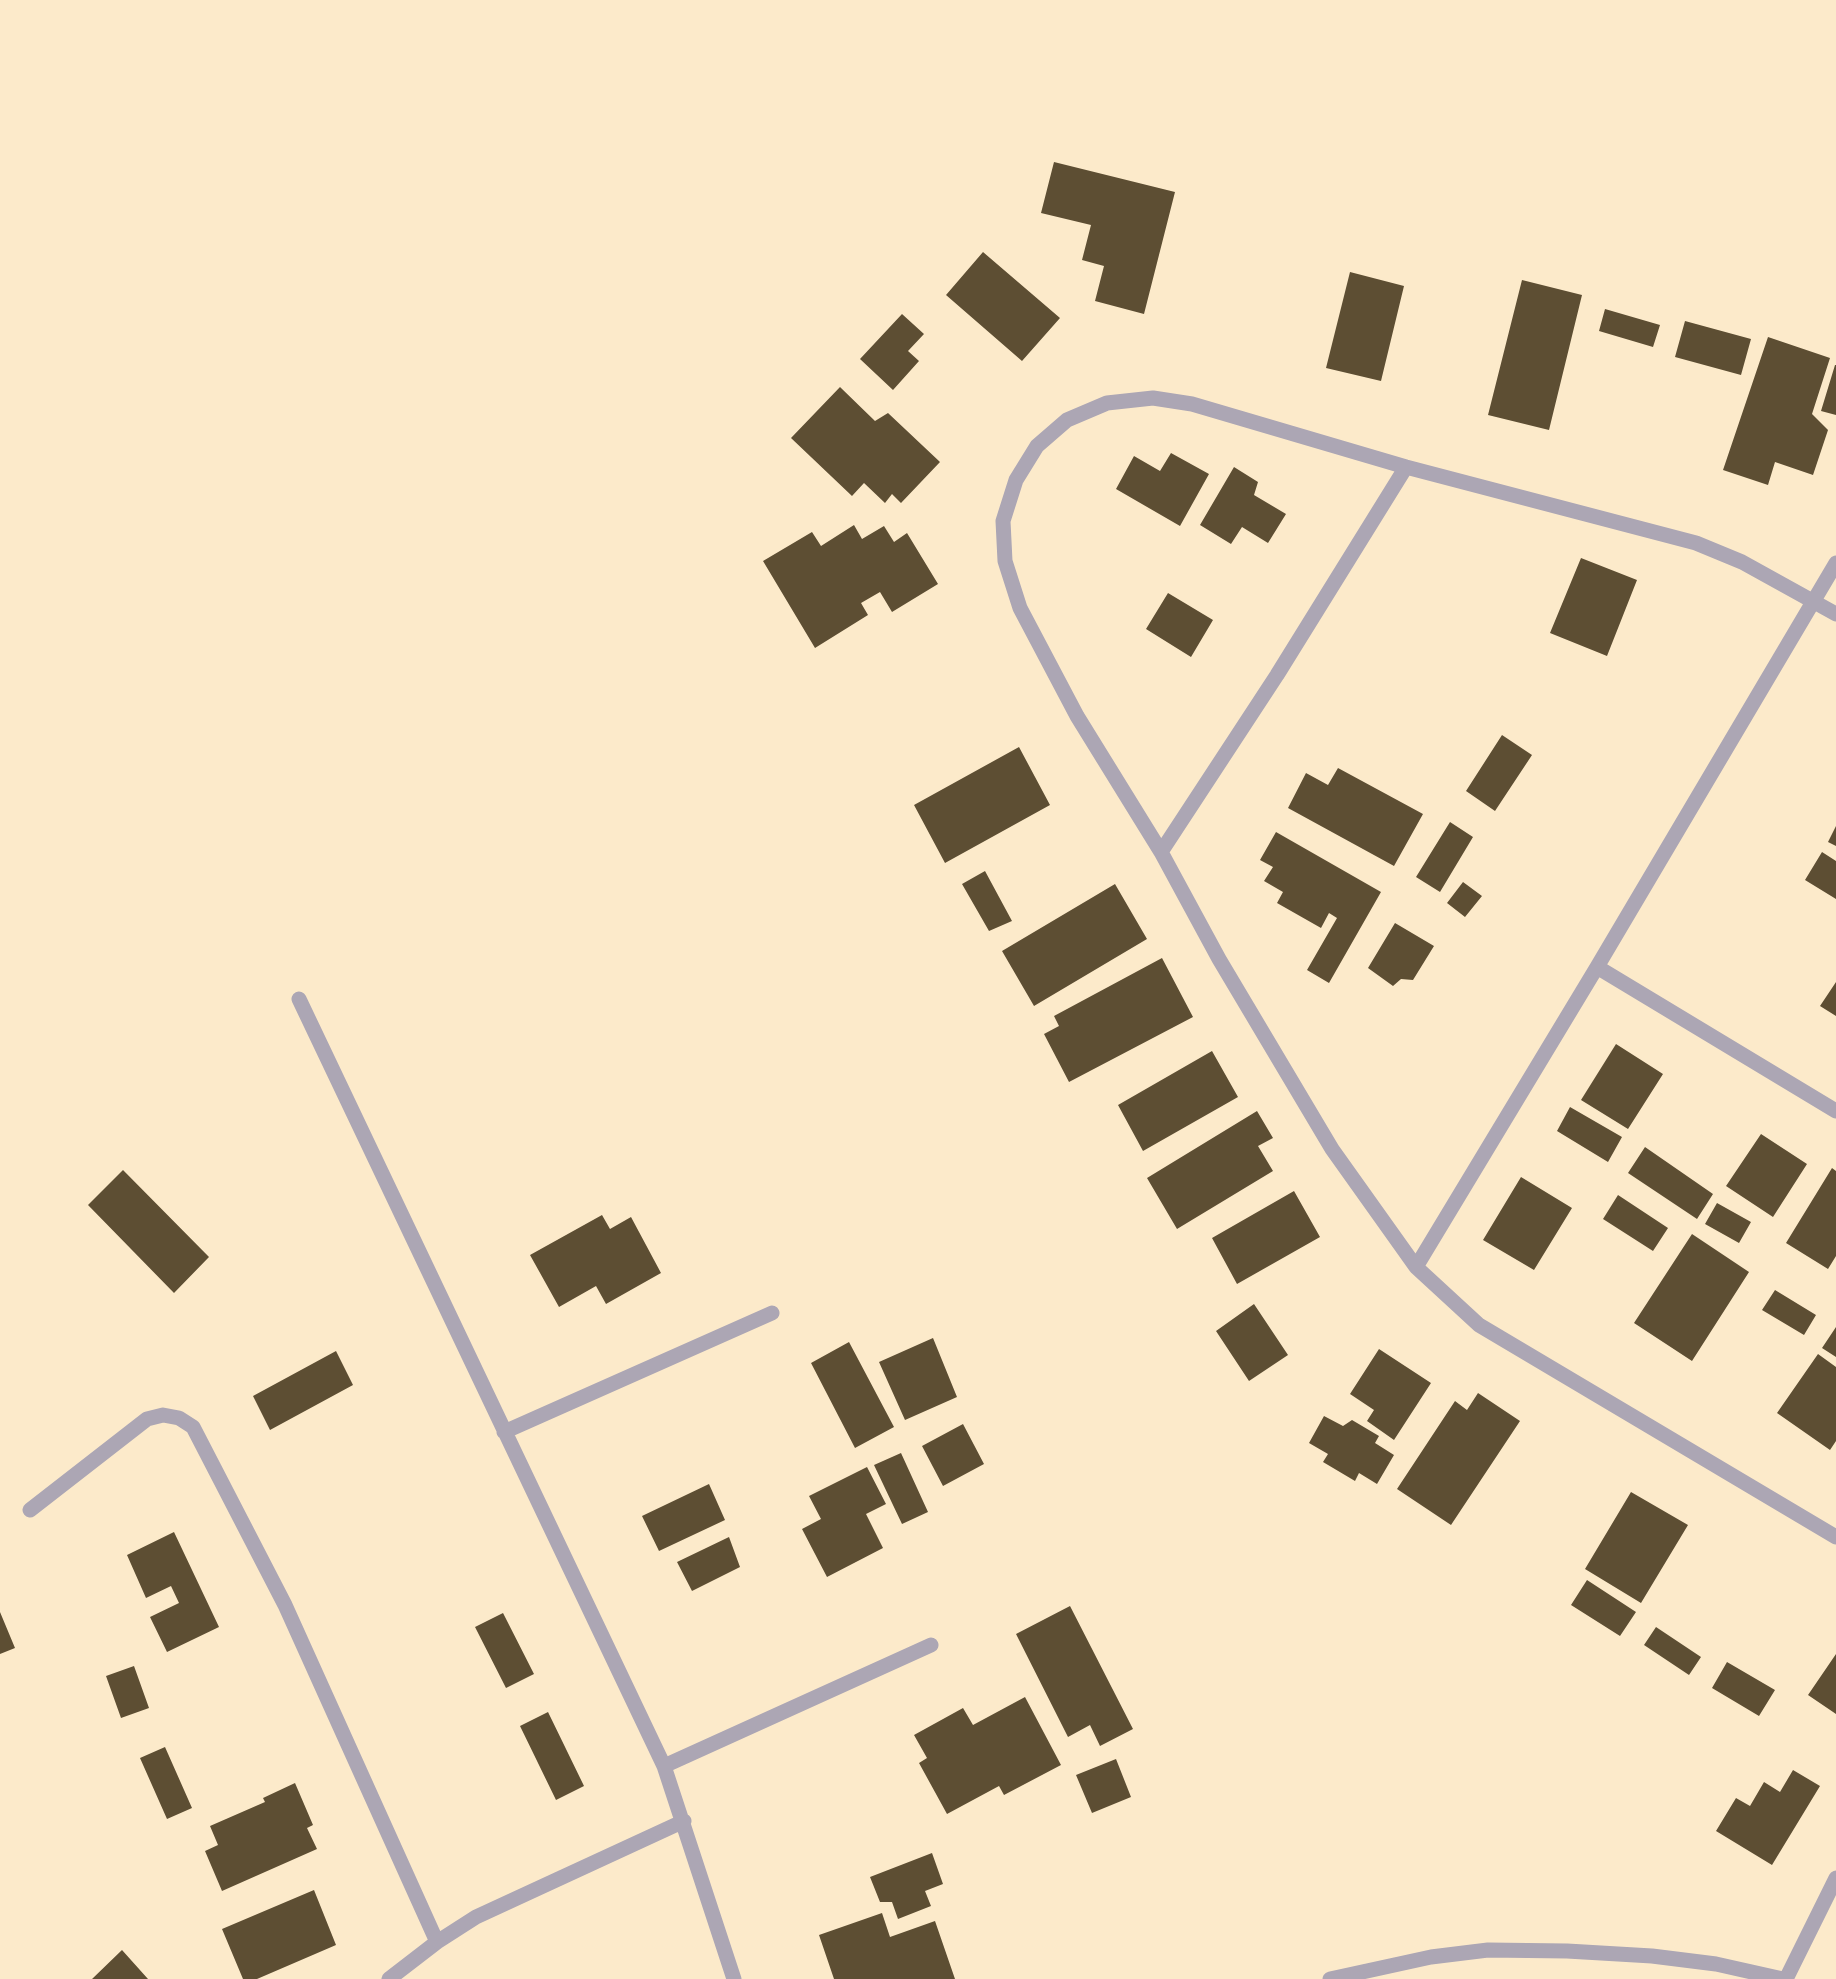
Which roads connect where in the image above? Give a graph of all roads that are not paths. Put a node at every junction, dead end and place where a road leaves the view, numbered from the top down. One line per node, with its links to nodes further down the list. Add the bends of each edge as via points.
1 (1406, 467): 3 (street, via 1696,543 1742,562); 5 (street); 5 (street, via 1192,404 1153,398 1107,403 1087,411 1067,420 1037,446 1016,480 1003,521 1005,561 1020,608 1077,716)
2 (1836, 563): 3 (street)
3 (1813, 601): 4 (street); 6 (street)
4 (1836, 614)
5 (1161, 852): 9 (street, via 1219,959 1332,1149)
6 (1597, 967): 8 (street); 9 (street)
7 (299, 999): 11 (street)
8 (1836, 1111)
9 (1416, 1267): 13 (street, via 1479,1325)
10 (772, 1313): 11 (street)
11 (504, 1432): 15 (street)
12 (30, 1510): 18 (street, via 147,1419 164,1414 193,1427 285,1605)
13 (1836, 1537)
14 (931, 1645): 15 (street)
15 (664, 1766): 16 (street)
16 (684, 1821): 18 (street, via 476,1917); 20 (street)
17 (1836, 1878): 22 (street)
18 (437, 1941): 19 (street)
19 (389, 1979)
20 (734, 1979)
21 (1330, 1979): 22 (street, via 1431,1957 1488,1950 1652,1956 1716,1964)
22 (1784, 1979)

